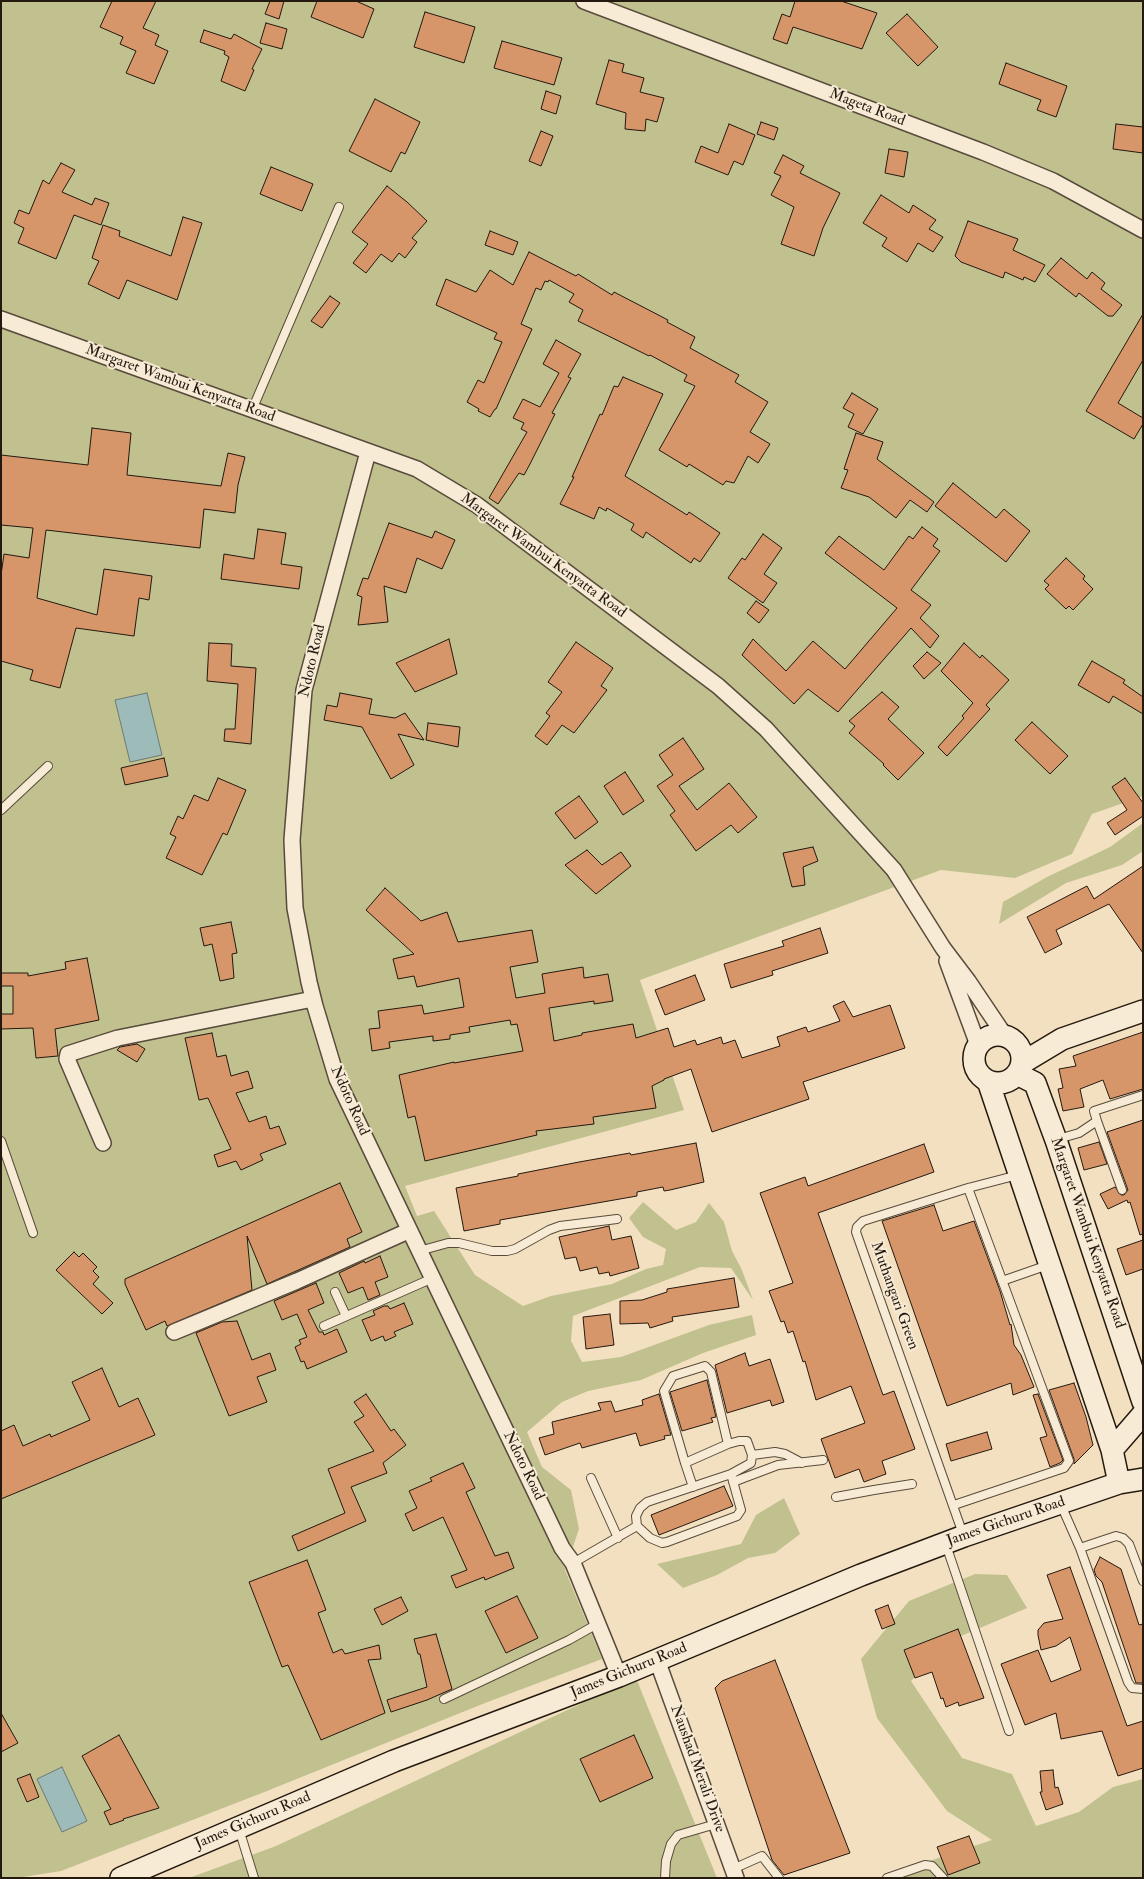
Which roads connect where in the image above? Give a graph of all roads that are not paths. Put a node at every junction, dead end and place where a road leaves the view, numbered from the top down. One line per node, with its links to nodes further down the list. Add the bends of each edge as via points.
1 (584, 1): 3 (street, Mageta Road, via 983,152 1053,181)
2 (339, 207): 5 (lane)
3 (1143, 230)
4 (1, 319): 5 (street, Margaret Wambui Kenyatta Road)
5 (252, 410): 6 (street, Margaret Wambui Kenyatta Road)
6 (368, 452): 9 (street, Margaret Wambui Kenyatta Road, via 417,469 477,505 733,698 766,729 894,870); 10 (street, Ndoto Road, via 304,690 292,840 295,908)
7 (48, 766): 8 (lane)
8 (1, 810)
9 (942, 948): 12 (street, Margaret Wambui Kenyatta Road); 13 (street, Margaret Wambui Kenyatta Road, via 968,981)
10 (313, 999): 19 (street, via 118,1038 68,1054 67,1059); 24 (street, Ndoto Road, via 337,1079)
11 (1143, 1011): 13 (street)
12 (978, 1045): 13 (street, via 990,1036); 14 (street, via 974,1056 976,1068)
13 (1015, 1054): 14 (street, via 1007,1082); 17 (street, Margaret Wambui Kenyatta Road, via 1035,1083)
14 (988, 1081): 20 (street)
15 (1143, 1096): 16 (lane, via 1094,1111)
16 (1097, 1121): 17 (lane, via 1079,1133); 22 (lane)
17 (1056, 1140): 34 (street, Margaret Wambui Kenyatta Road)
18 (1, 1141): 25 (lane)
19 (103, 1143)
20 (1019, 1174): 21 (lane, Muthangari Green); 27 (street)
21 (968, 1188): 29 (lane); 51 (lane, Muthangari Green, via 863,1221 856,1232)
22 (1122, 1190)
23 (616, 1219): 26 (lane, via 560,1226 507,1251 448,1243)
24 (408, 1230): 26 (street, Ndoto Road); 33 (street)
25 (33, 1233)
26 (420, 1251): 28 (street, Ndoto Road)
27 (1050, 1264): 29 (lane); 38 (street)
28 (433, 1278): 31 (lane); 56 (street, Ndoto Road, via 562,1548)
29 (1002, 1281): 51 (lane, via 1069,1461 1064,1468)
30 (335, 1292): 31 (lane)
31 (346, 1316): 32 (lane)
32 (324, 1326)
33 (174, 1332)
34 (1139, 1377): 35 (street, Margaret Wambui Kenyatta Road)
35 (1143, 1402)
36 (1143, 1414): 38 (street)
37 (728, 1444): 39 (lane, via 747,1441); 41 (lane); 41 (lane, via 711,1372 705,1366 673,1376 664,1390)
38 (1112, 1450): 46 (street)
39 (752, 1455): 42 (lane, via 775,1452); 44 (lane, via 751,1463)
40 (823, 1460): 42 (lane)
41 (685, 1463): 48 (lane)
42 (802, 1463): 44 (lane, via 778,1465)
43 (591, 1478): 53 (lane)
44 (732, 1478): 48 (lane); 52 (lane, via 741,1510 737,1516 662,1543 650,1538)
45 (1143, 1479): 46 (street, James Gichuru Road)
46 (1119, 1483): 50 (street, James Gichuru Road)
47 (912, 1484): 49 (lane)
48 (693, 1487): 52 (lane, via 647,1502 636,1516)
49 (836, 1498)
50 (1060, 1503): 54 (street, James Gichuru Road); 55 (lane)
51 (954, 1505): 54 (lane, Muthangari Green)
52 (637, 1526): 53 (lane)
53 (618, 1538): 56 (lane)
54 (955, 1540): 59 (street, James Gichuru Road, via 861,1575); 63 (lane, Muthangari Green)
55 (1080, 1548): 57 (lane, via 1116,1536 1123,1538 1129,1544); 61 (lane, via 1128,1682 1132,1688)
56 (573, 1563): 58 (street, Ndoto Road)
57 (1143, 1581)
58 (598, 1623): 60 (street, Ndoto Road); 62 (lane, via 570,1640)
59 (657, 1660): 60 (street, James Gichuru Road); 64 (street, Naushad Merali Drive)
60 (619, 1676): 65 (street, James Gichuru Road, via 394,1761)
61 (1143, 1689)
62 (444, 1699)
63 (1009, 1730)
64 (716, 1824): 66 (street, Naushad Merali Drive); 69 (lane, via 678,1835 671,1844)
65 (238, 1828): 67 (street, James Gichuru Road); 68 (lane)
66 (734, 1873): 70 (lane, via 762,1856)
67 (122, 1878)
68 (254, 1878)
69 (665, 1878)
70 (779, 1878)
71 (887, 1878): 72 (lane, via 925,1865 932,1866)
72 (943, 1878)

